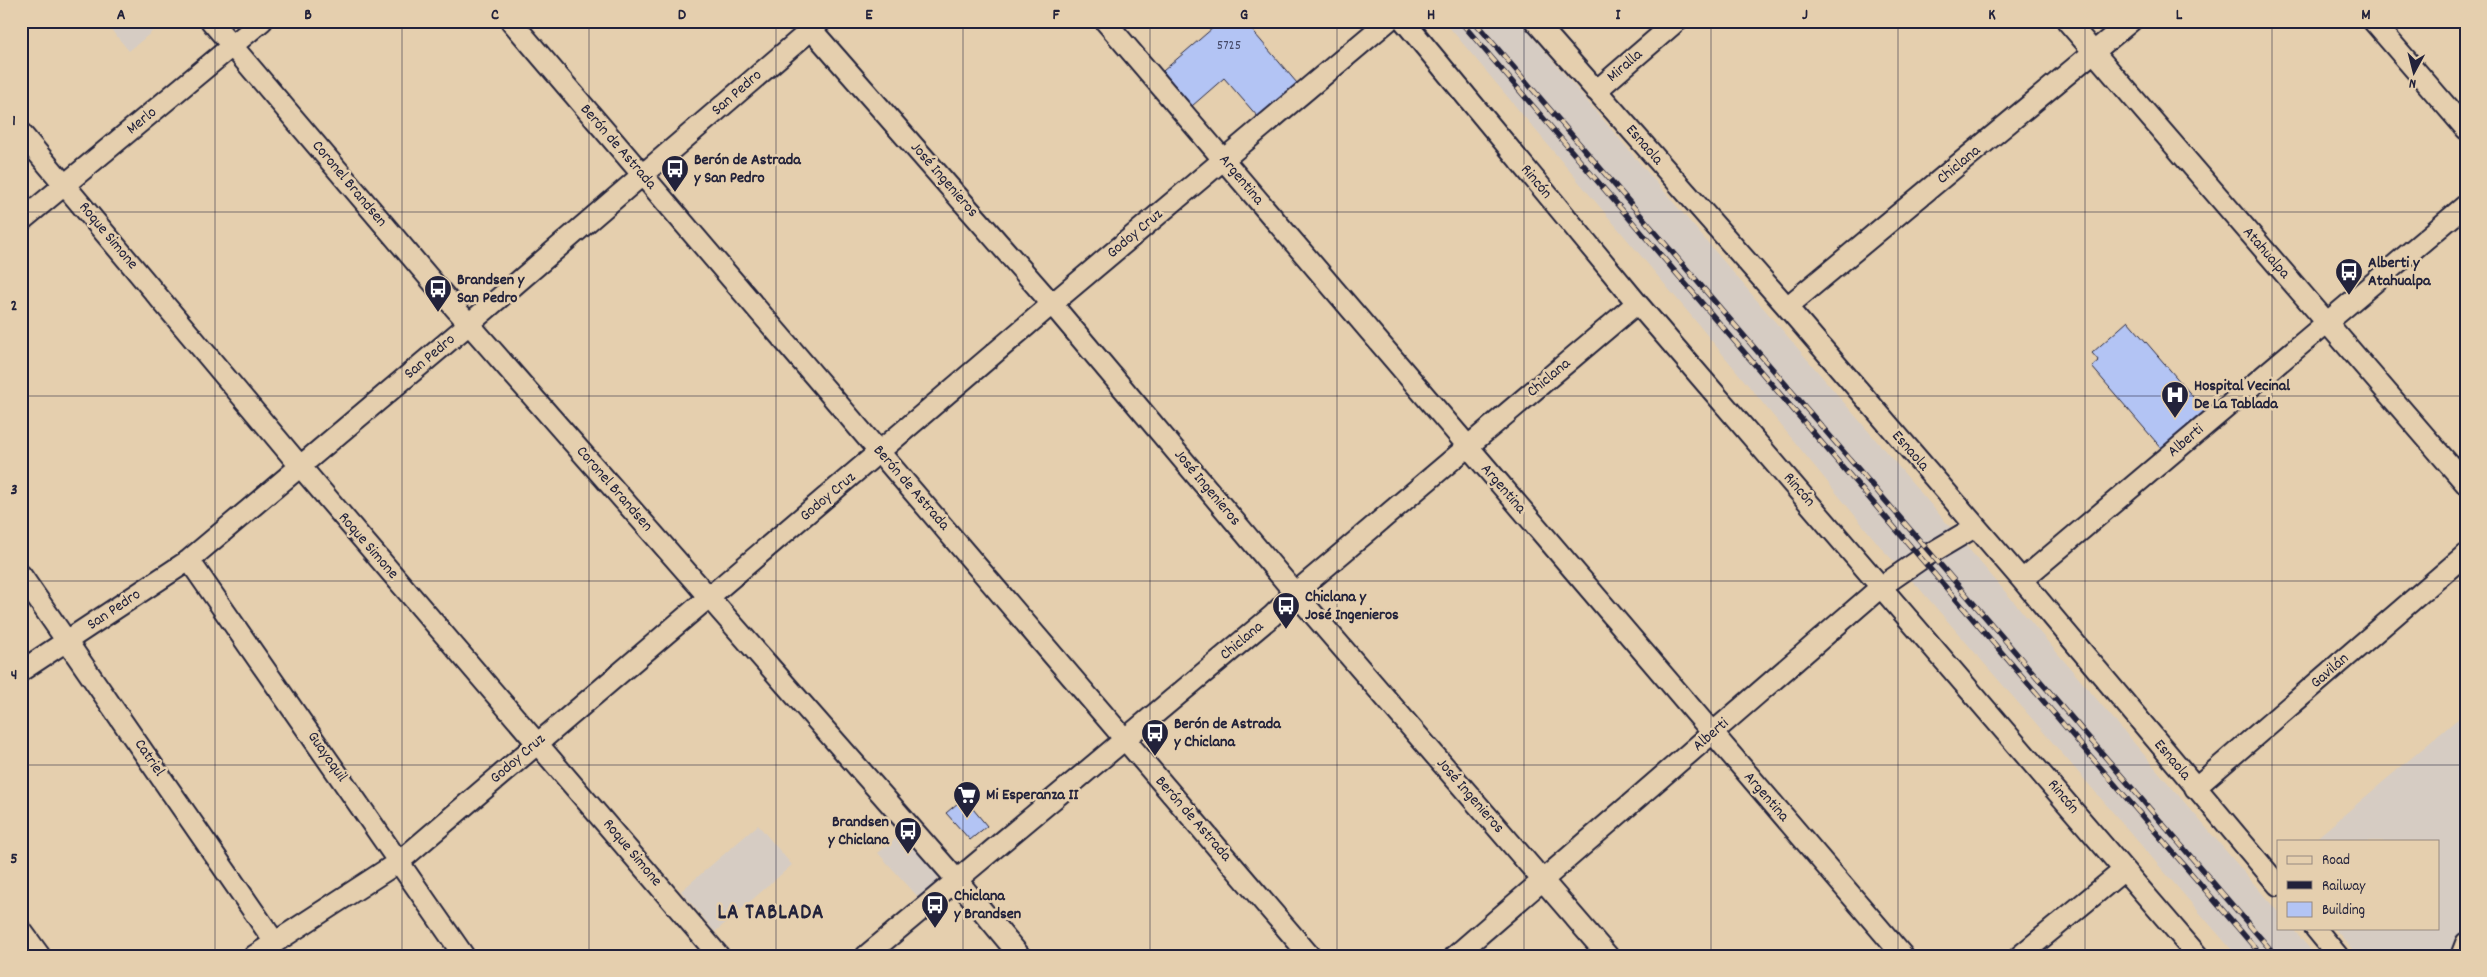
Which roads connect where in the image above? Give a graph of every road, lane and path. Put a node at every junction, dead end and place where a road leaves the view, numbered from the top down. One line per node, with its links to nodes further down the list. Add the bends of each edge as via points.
1 (211, 21): 13 (street, Coronel Brandsen)
2 (262, 21): 13 (street, Merlo)
3 (511, 21): 19 (street, Berón de Astrada)
4 (1105, 21): 18 (street, Argentina)
5 (1388, 21): 18 (street, Godoy Cruz)
6 (1404, 21): 23 (street, Rincón)
7 (1535, 21): 15 (street, Esnaola)
8 (1677, 21): 15 (street, Miralla)
9 (2067, 21): 14 (street, Atahualpa)
10 (2131, 21): 14 (street, Chiclana)
11 (2373, 21): 16 (street)
12 (812, 24): 19 (street, San Pedro); 24 (street, José Ingenieros)
13 (232, 47): 20 (street, Merlo); 27 (street, Coronel Brandsen)
14 (2094, 53): 25 (street, Chiclana); 26 (street, Atahualpa)
15 (1596, 91): 25 (street, Esnaola)
16 (2466, 129)
17 (21, 133): 20 (street, Roque Simone)
18 (1223, 159): 24 (street, Godoy Cruz); 28 (street, Argentina)
19 (642, 175): 27 (street, San Pedro); 29 (street, Berón de Astrada)
20 (65, 184): 22 (street, Merlo); 30 (street, Roque Simone)
21 (2466, 205): 26 (street, Alberti)
22 (21, 222)
23 (1637, 303): 28 (street, Chiclana); 37 (street, Rincón)
24 (1052, 304): 29 (street, Godoy Cruz); 38 (street, José Ingenieros)
25 (1787, 307): 32 (street, Esnaola)
26 (2326, 322): 31 (street, Atahualpa); 36 (street, Alberti)
27 (470, 324): 30 (street, San Pedro); 39 (street, Coronel Brandsen)
28 (1467, 447): 38 (street, Chiclana); 42 (street, Argentina)
29 (881, 452): 39 (street, Godoy Cruz); 43 (street, Berón de Astrada)
30 (300, 466): 34 (street, San Pedro); 44 (street, Roque Simone)
31 (2466, 484)
32 (1975, 527): 36 (street, Esnaola); 37 (street, Alberti)
33 (2466, 554): 45 (street, Gavilán)
34 (189, 560): 40 (street, San Pedro); 46 (street, Guayaquil)
35 (21, 575): 40 (street, Catriel)
36 (2022, 580): 45 (street, Esnaola)
37 (1882, 586): 42 (street, Alberti); 47 (street, Rincón)
38 (1295, 594): 43 (street, Chiclana); 49 (street, José Ingenieros)
39 (709, 598): 44 (street, Godoy Cruz); 48 (street, Coronel Brandsen)
40 (69, 641): 41 (street, San Pedro); 53 (street, Catriel)
41 (21, 671)
42 (1712, 734): 49 (street, Alberti); 64 (street, Argentina)
43 (1125, 738): 48 (street, Chiclana); 61 (street, Berón de Astrada)
44 (538, 742): 46 (street, Godoy Cruz); 58 (street, Roque Simone)
45 (2195, 788): 50 (street, Esnaola)
46 (400, 862): 53 (street, Godoy Cruz); 57 (street, Guayaquil)
47 (2124, 870): 65 (street); 66 (street, Rincón)
48 (956, 879): 59 (street, Chiclana); 60 (street, Coronel Brandsen)
49 (1543, 880): 62 (street, Alberti); 63 (street, José Ingenieros)
50 (2277, 884)
51 (21, 930): 55 (street)
52 (2317, 930): 67 (street)
53 (274, 941): 56 (street, Godoy Cruz)
54 (2466, 943): 68 (street)
55 (40, 956)
56 (254, 956)
57 (464, 956)
58 (719, 956)
59 (866, 956)
60 (1020, 956)
61 (1310, 956)
62 (1455, 956)
63 (1608, 956)
64 (1902, 956)
65 (2020, 956)
66 (2198, 956)
67 (2338, 956)
68 (2461, 956)

